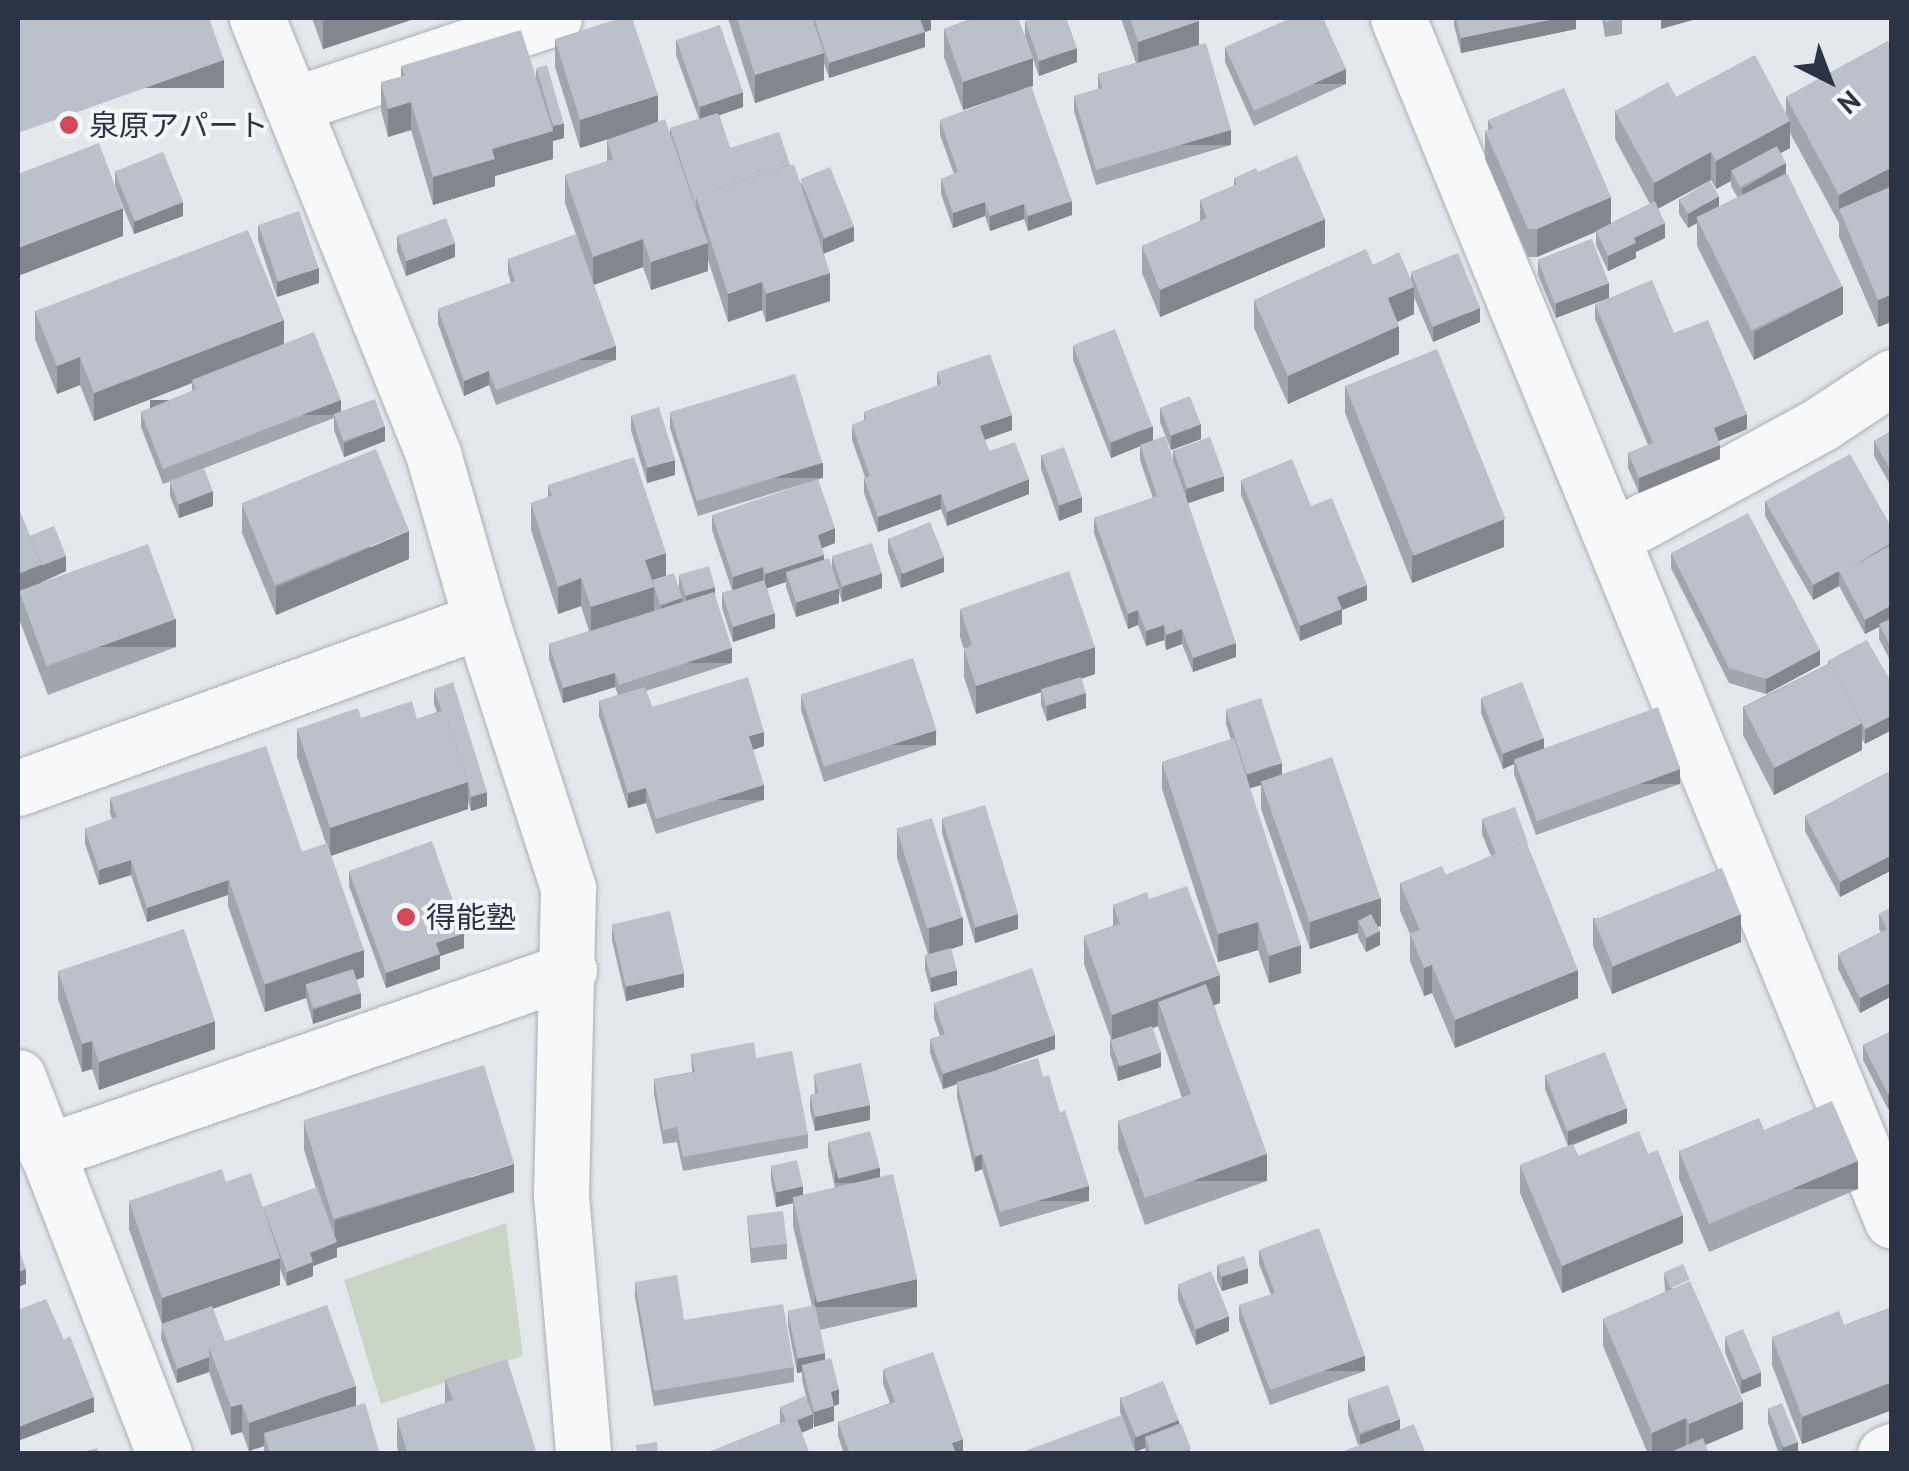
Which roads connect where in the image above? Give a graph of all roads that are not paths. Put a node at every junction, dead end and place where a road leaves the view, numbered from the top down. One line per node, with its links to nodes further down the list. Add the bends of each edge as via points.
1 (257, 18): 4 (street)
2 (554, 18): 4 (street)
3 (1398, 18): 6 (street)
4 (292, 106): 7 (street, via 434,458)
5 (1892, 377): 6 (street, via 1821,424)
6 (1612, 538): 12 (street)
7 (481, 620): 8 (street); 9 (street, via 568,888)
8 (18, 788)
9 (569, 970): 11 (street); 14 (street, via 561,1195)
10 (18, 1077): 11 (street)
11 (46, 1152): 13 (street)
12 (1892, 1221)
13 (164, 1454)
14 (582, 1454)

